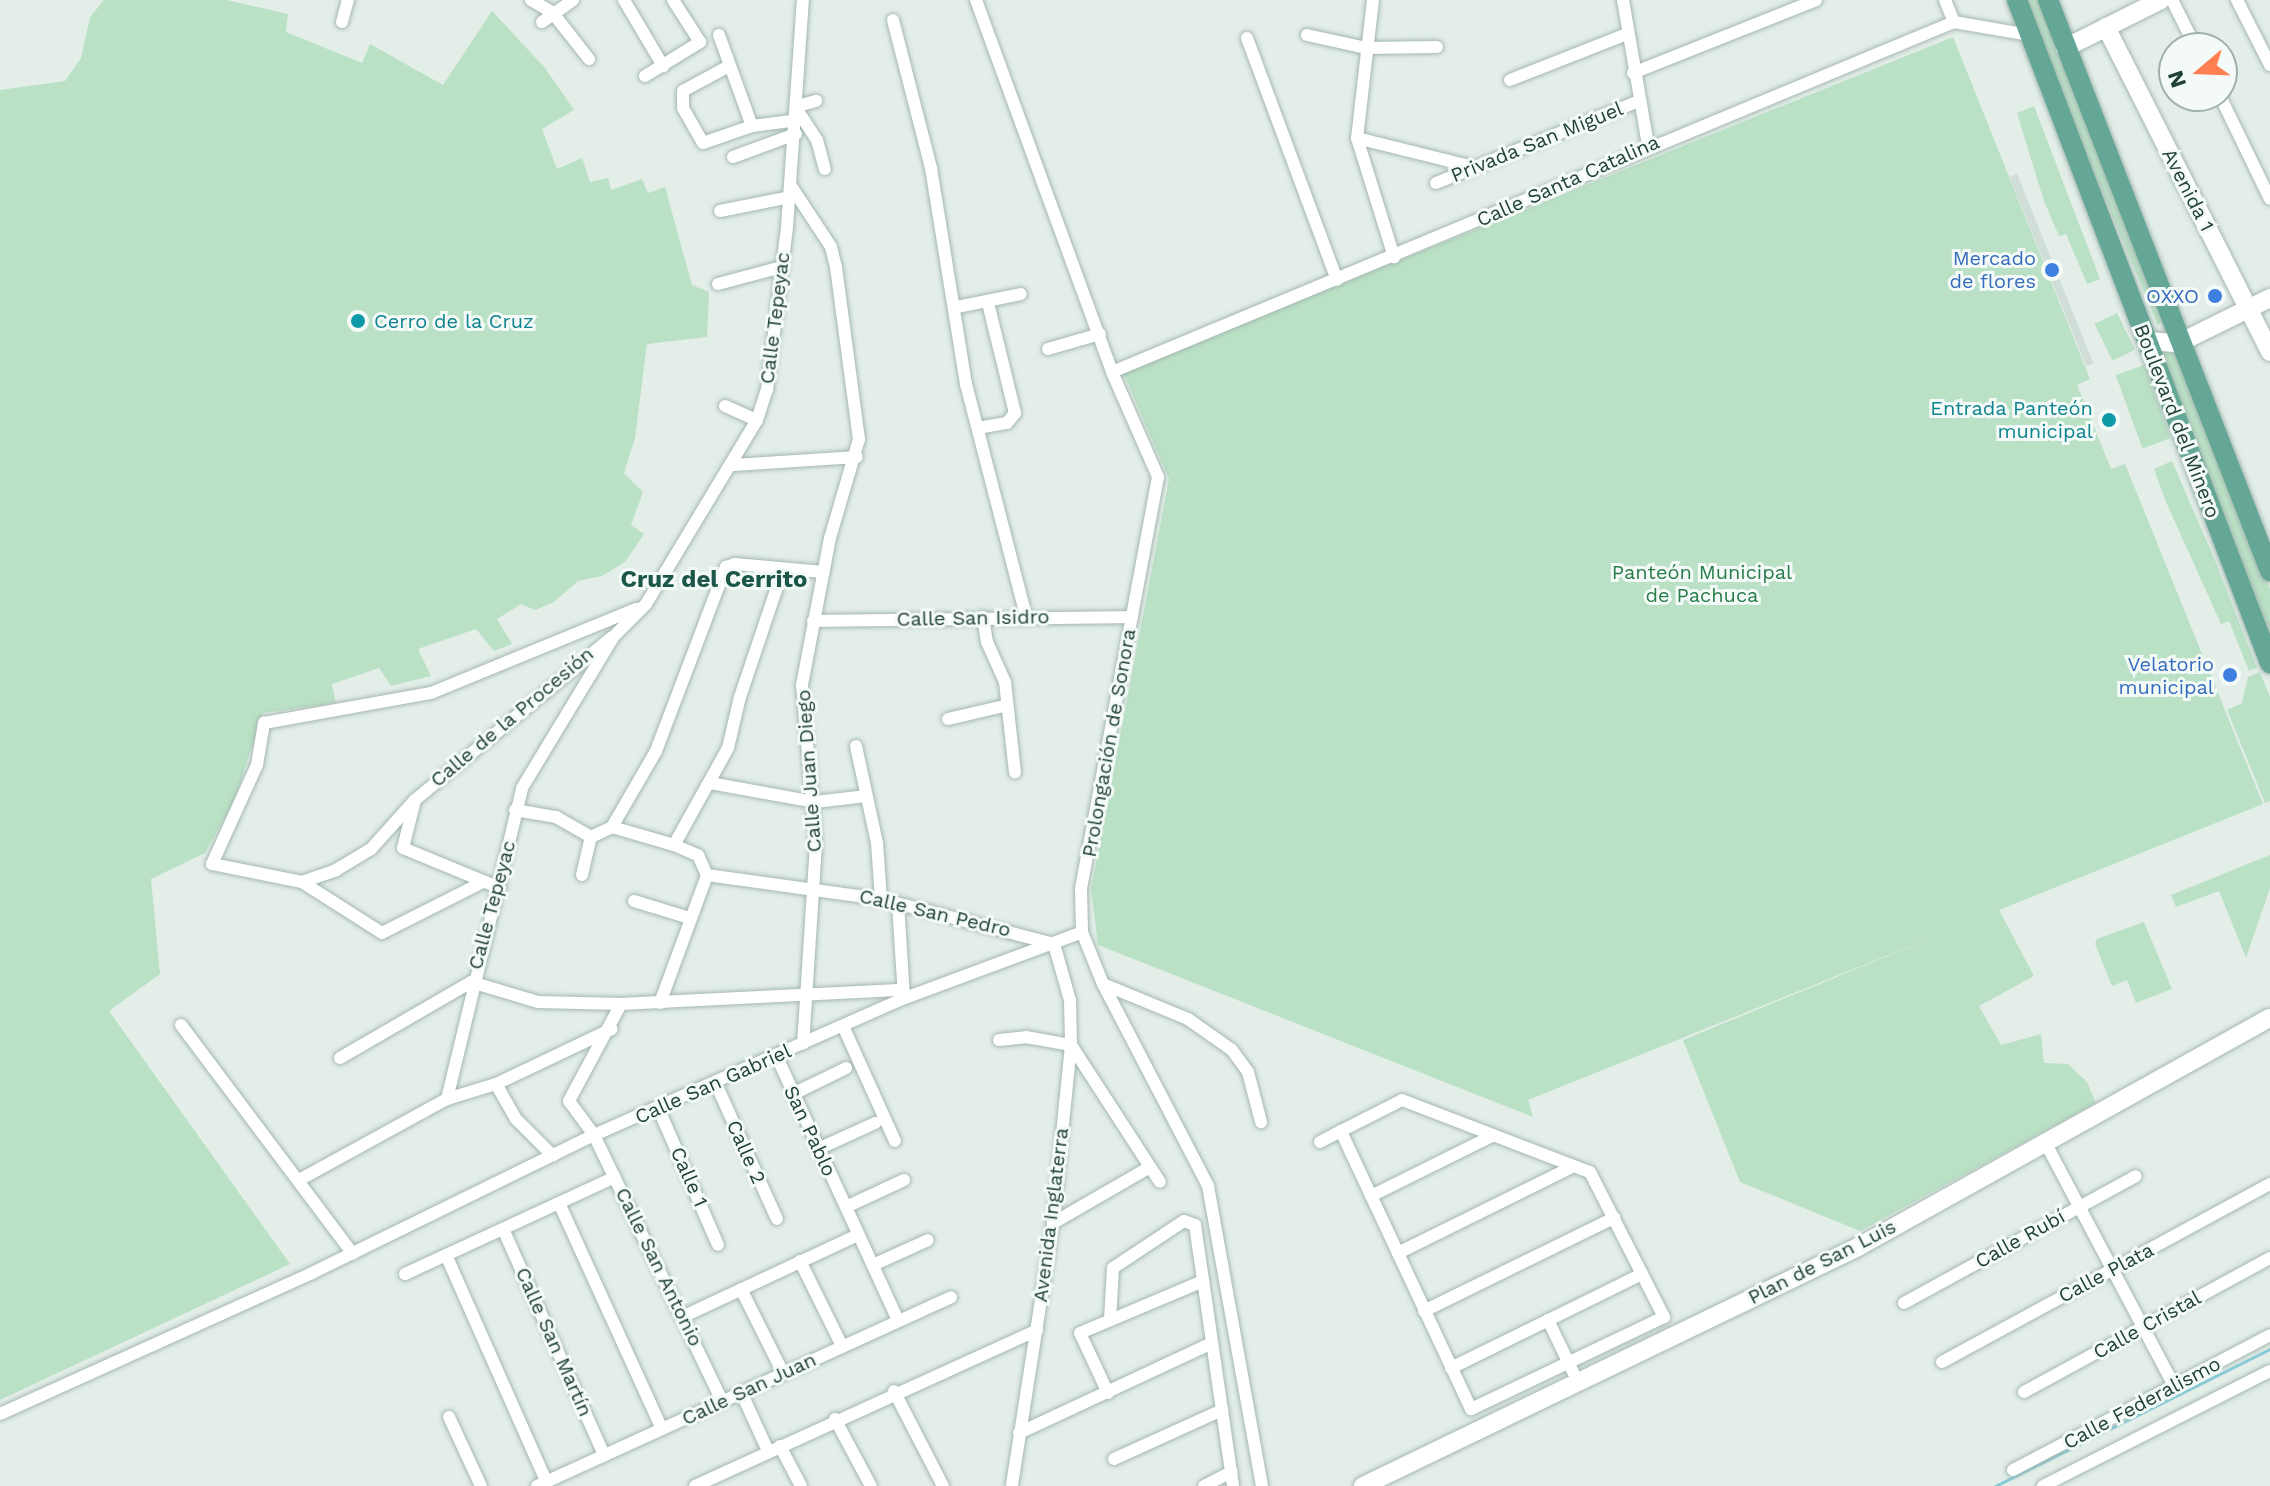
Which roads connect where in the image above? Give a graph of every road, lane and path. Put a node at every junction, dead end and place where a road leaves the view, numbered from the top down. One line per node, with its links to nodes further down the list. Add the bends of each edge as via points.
1 (348, 0): 19 (street)
2 (531, 0): 17 (street)
3 (573, 0): 17 (street)
4 (624, 0): 33 (street)
5 (673, 0): 33 (street, via 700,42)
6 (803, 0): 40 (street, Calle Tepeyac)
7 (976, 0): 62 (street, Prolongación de Sonora)
8 (1373, 0): 29 (street)
9 (1816, 0): 35 (street)
10 (1945, 0): 20 (street)
11 (2017, 0): 26 (main road, Boulevard del Minero)
12 (2048, 0): 30 (main road, Boulevard del Minero)
13 (2161, 0): 21 (street)
14 (2172, 0): 22 (street)
15 (2237, 0): 32 (street)
16 (1625, 1): 23 (street)
17 (547, 17): 31 (street)
18 (893, 20): 60 (street, via 931,168)
19 (342, 22)
20 (1954, 22): 26 (street); 45 (street, Calle Santa Catalina)
21 (2106, 27): 30 (street); 61 (street, Avenida 1)
22 (2188, 32)
23 (1627, 34): 35 (street); 37 (street)
24 (719, 35): 34 (street)
25 (1307, 35): 29 (street)
26 (2029, 35): 63 (main road, Boulevard del Minero)
27 (1247, 38): 55 (street)
28 (1437, 47): 29 (street)
29 (1366, 48): 44 (street)
30 (2065, 48): 64 (main road, Boulevard del Minero)
31 (589, 59)
32 (2270, 65)
33 (663, 66): 36 (street)
34 (729, 66): 42 (street); 42 (street, via 683,91 683,108 703,143)
35 (1633, 73): 39 (street)
36 (645, 76)
37 (1510, 80)
38 (816, 101): 40 (street)
39 (1639, 101): 45 (street); 47 (street, Privada San Miguel)
40 (798, 112): 42 (street); 43 (street, Calle Tepeyac); 48 (street, via 817,140)
41 (2228, 112): 51 (street)
42 (752, 126)
43 (796, 134): 46 (street); 50 (street, Calle Tepeyac)
44 (1357, 138): 47 (street); 53 (street)
45 (1648, 145): 53 (street, Calle Santa Catalina)
46 (733, 157)
47 (1473, 167): 49 (street, Privada San Miguel)
48 (825, 169)
49 (1436, 183)
50 (790, 192): 52 (street); 54 (street, Calle Tepeyac); 71 (street, Calle Juan Diego, via 831,247 859,439)
51 (2270, 199)
52 (720, 211)
53 (1394, 257): 55 (street, Calle Santa Catalina)
54 (782, 267): 56 (street); 69 (street, Calle Tepeyac, via 767,390)
55 (1337, 280): 67 (street, Calle Santa Catalina)
56 (718, 284)
57 (1021, 294): 59 (street)
58 (2270, 298): 61 (street)
59 (988, 303): 60 (street); 70 (street, via 1014,418)
60 (957, 307): 70 (street, via 962,361)
61 (2248, 309): 64 (street); 66 (street, Avenida 1)
62 (1100, 334): 65 (street); 67 (street, Prolongación de Sonora)
63 (2147, 341): 64 (street); 82 (main road, Boulevard del Minero)
64 (2179, 343): 74 (main road, Boulevard del Minero)
65 (1048, 349)
66 (2270, 352)
67 (1112, 372): 79 (street, Prolongación de Sonora, via 1158,477)
68 (725, 406): 69 (street)
69 (757, 420): 72 (street, Calle Tepeyac)
70 (978, 428): 77 (street)
71 (857, 457): 72 (street); 75 (street, Calle Juan Diego)
72 (734, 465): 76 (street, Calle Tepeyac)
73 (783, 569): 75 (street); 87 (street, via 728,748); 92 (street, via 726,567 656,751)
74 (2270, 571)
75 (824, 572): 80 (street, Calle Juan Diego)
76 (646, 604): 81 (street, Calle Tepeyac); 97 (street, via 431,693 264,723 257,765 212,864)
77 (1018, 616): 78 (street, Calle San Isidro); 79 (street, Calle San Isidro)
78 (983, 617): 80 (street, Calle San Isidro); 83 (street, via 987,642 1005,682)
79 (1132, 617): 105 (street, Prolongación de Sonora, via 1081,890)
80 (813, 621): 90 (street, Calle Juan Diego, via 802,685)
81 (614, 636): 89 (street, Calle de la Procesión); 91 (street, Calle Tepeyac, via 522,788)
82 (2270, 663)
83 (1004, 706): 84 (street); 86 (street)
84 (948, 719)
85 (856, 746): 88 (street)
86 (1015, 772)
87 (710, 783): 90 (street); 94 (street)
88 (867, 796): 90 (street); 101 (street)
89 (415, 800): 97 (street, via 371,849); 98 (street, Calle de la Procesión, via 403,848)
90 (815, 802): 99 (street, Calle Juan Diego)
91 (515, 810): 93 (street, via 556,817); 100 (street, Calle Tepeyac)
92 (612, 827): 93 (street); 94 (street)
93 (591, 837): 95 (street)
94 (674, 845): 96 (street, via 698,855)
95 (582, 875)
96 (707, 875): 99 (street, Calle San Pedro); 104 (street)
97 (302, 882): 98 (street, via 382,933)
98 (483, 882): 100 (street)
99 (815, 886): 101 (street, Calle San Pedro); 109 (street, Calle Juan Diego)
100 (500, 888): 107 (street, Calle Tepeyac)
101 (881, 899): 103 (street, Calle San Pedro)
102 (634, 901): 104 (street)
103 (898, 904): 106 (street, Calle San Pedro); 110 (street)
104 (690, 918): 111 (street)
105 (1082, 932): 106 (street, Calle San Gabriel); 108 (street, Prolongación de Sonora)
106 (1054, 944): 110 (street, Calle San Gabriel); 119 (street, Avenida Inglaterra, via 1070,1000)
107 (471, 982): 112 (street, via 538,1002); 121 (street); 126 (street, Calle Tepeyac)
108 (1103, 984): 128 (street, via 1188,1019 1232,1050 1248,1072); 213 (street, Prolongación de Sonora, via 1208,1186)
109 (808, 994): 110 (street); 111 (street); 118 (street, Calle Juan Diego)
110 (904, 994): 115 (street, Calle San Gabriel)
111 (660, 1003): 112 (street)
112 (621, 1004): 116 (street)
113 (2270, 1018): 135 (street, Plan de San Luis)
114 (181, 1025): 142 (street)
115 (843, 1026): 118 (street, Calle San Gabriel); 133 (street)
116 (612, 1029): 123 (street); 131 (street, Calle San Antonio, via 569,1101)
117 (999, 1040): 119 (street, via 1026,1037)
118 (803, 1044): 120 (street, Calle San Gabriel)
119 (1071, 1045): 139 (street); 152 (street, Avenida Inglaterra)
120 (776, 1055): 124 (street, Calle San Gabriel); 125 (street, San Pablo)
121 (340, 1058)
122 (846, 1068): 125 (street)
123 (496, 1084): 126 (street); 137 (street, via 516,1119)
124 (716, 1084): 127 (street, Calle San Gabriel); 151 (street, Calle 2)
125 (793, 1094): 136 (street, San Pablo)
126 (447, 1099): 142 (street)
127 (659, 1110): 131 (street, Calle San Gabriel); 156 (street, Calle 1)
128 (1261, 1122)
129 (875, 1123): 136 (street)
130 (1341, 1131): 132 (street, via 1402,1100); 134 (street); 146 (street)
131 (594, 1135): 137 (street, Calle San Gabriel); 141 (street, Calle San Antonio)
132 (1494, 1135): 138 (street); 146 (street)
133 (895, 1141)
134 (1320, 1142)
135 (2045, 1142): 149 (street); 184 (street, Plan de San Luis, via 1858,1247)
136 (818, 1149): 148 (street, San Pablo)
137 (553, 1156): 158 (street, Calle San Gabriel)
138 (1574, 1166): 150 (street, via 1590,1172); 157 (street)
139 (1150, 1167): 144 (street); 152 (street)
140 (2136, 1176): 149 (street, Calle Rubí)
141 (615, 1177): 147 (street); 171 (street, Calle San Antonio)
142 (299, 1180): 158 (street)
143 (904, 1180): 148 (street)
144 (1160, 1182)
145 (2270, 1184): 163 (street, Calle Plata)
146 (1371, 1196): 157 (street)
147 (559, 1203): 153 (street); 195 (street)
148 (846, 1207): 154 (street, San Pablo)
149 (2079, 1207): 163 (street); 169 (street, Calle Rubí)
150 (1614, 1218): 165 (street); 170 (street)
151 (777, 1219)
152 (1053, 1223): 176 (street, Avenida Inglaterra)
153 (503, 1229): 159 (street); 198 (street, Calle San Martín)
154 (858, 1235): 161 (street); 162 (street, San Pablo)
155 (928, 1240): 162 (street)
156 (718, 1245)
157 (1398, 1253): 170 (street)
158 (353, 1254): 192 (street, Calle San Gabriel)
159 (446, 1255): 164 (street); 203 (street)
160 (2270, 1258): 175 (street, Calle Cristal)
161 (800, 1261): 167 (street); 179 (street)
162 (873, 1265): 172 (street, San Pablo)
163 (2113, 1269): 175 (street); 180 (street, Calle Plata)
164 (405, 1274)
165 (1642, 1274): 174 (street); 184 (street, via 1664,1317)
166 (1203, 1281): 173 (street); 173 (street, via 1195,1225 1190,1221 1113,1268); 178 (street)
167 (741, 1289): 171 (street); 183 (street)
168 (951, 1297): 172 (street, Calle San Juan)
169 (1904, 1303)
170 (1424, 1311): 181 (street)
171 (682, 1317): 190 (street, Calle San Antonio)
172 (898, 1320): 179 (street, Calle San Juan)
173 (1110, 1320): 189 (street, via 1080,1333)
174 (1548, 1320): 181 (street); 184 (street)
175 (2143, 1327): 185 (street); 188 (street, Calle Cristal)
176 (1037, 1330): 186 (street); 196 (street, Avenida Inglaterra)
177 (2270, 1335): 185 (street, Calle Federalismo)
178 (1212, 1343): 189 (street); 191 (street)
179 (842, 1346): 183 (street, Calle San Juan)
180 (1942, 1362)
181 (1451, 1368): 184 (street, via 1471,1409)
182 (2270, 1371): 215 (street, Calle Federalismo)
183 (783, 1373): 187 (street, Calle San Juan)
184 (1574, 1373): 214 (street, Plan de San Luis)
185 (2174, 1386): 200 (street, Calle Federalismo)
186 (894, 1391): 194 (street); 209 (street)
187 (741, 1392): 190 (street, Calle San Juan); 197 (street)
188 (2024, 1392)
189 (1108, 1393): 196 (street)
190 (722, 1401): 195 (street, Calle San Juan)
191 (1222, 1410): 199 (street); 201 (street)
192 (0, 1414)
193 (449, 1417): 204 (street)
194 (835, 1419): 197 (street); 208 (street)
195 (662, 1429): 198 (street, Calle San Juan)
196 (1019, 1433): 210 (street, Avenida Inglaterra)
197 (774, 1448): 202 (street); 207 (street)
198 (604, 1455): 203 (street, Calle San Juan)
199 (1114, 1459)
200 (2013, 1470)
201 (1232, 1472): 211 (street); 212 (street)
202 (721, 1473): 205 (street); 206 (street)
203 (542, 1484)
204 (481, 1486)
205 (695, 1486)
206 (727, 1486)
207 (801, 1486)
208 (871, 1486)
209 (943, 1486)
210 (1012, 1486)
211 (1204, 1486)
212 (1233, 1486)
213 (1262, 1486)
214 (1363, 1486)
215 (2043, 1486)

